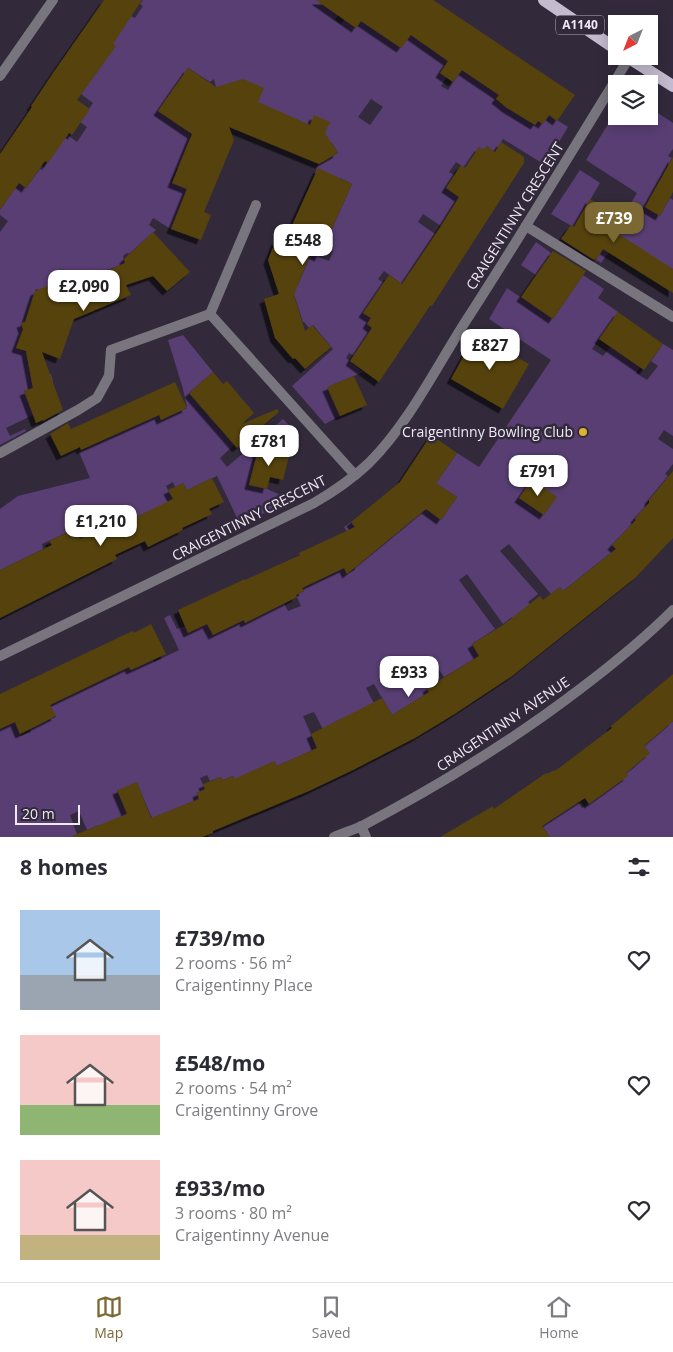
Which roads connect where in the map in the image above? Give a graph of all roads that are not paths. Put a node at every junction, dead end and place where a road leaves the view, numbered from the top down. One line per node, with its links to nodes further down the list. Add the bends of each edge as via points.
1 (53, 0): 6 (street)
2 (544, 0): 3 (main road, A1140)
3 (608, 44)
4 (623, 65): 9 (street, CRAIGENTINNY CRESCENT)
5 (640, 65): 7 (main road)
6 (0, 76)
7 (673, 86)
8 (256, 205): 10 (street)
9 (526, 226): 11 (street); 13 (street, CRAIGENTINNY CRESCENT, via 407,416 380,452)
10 (210, 314): 12 (street, via 111,350 109,376 97,398); 13 (street)
11 (673, 317)
12 (0, 452)
13 (355, 475): 15 (street, CRAIGENTINNY CRESCENT, via 314,504)
14 (673, 610): 16 (street, CRAIGENTINNY AVENUE, via 621,658 538,721 446,779)
15 (0, 656)
16 (361, 826): 17 (street, CRAIGENTINNY AVENUE); 18 (street)
17 (334, 837)
18 (366, 837)

